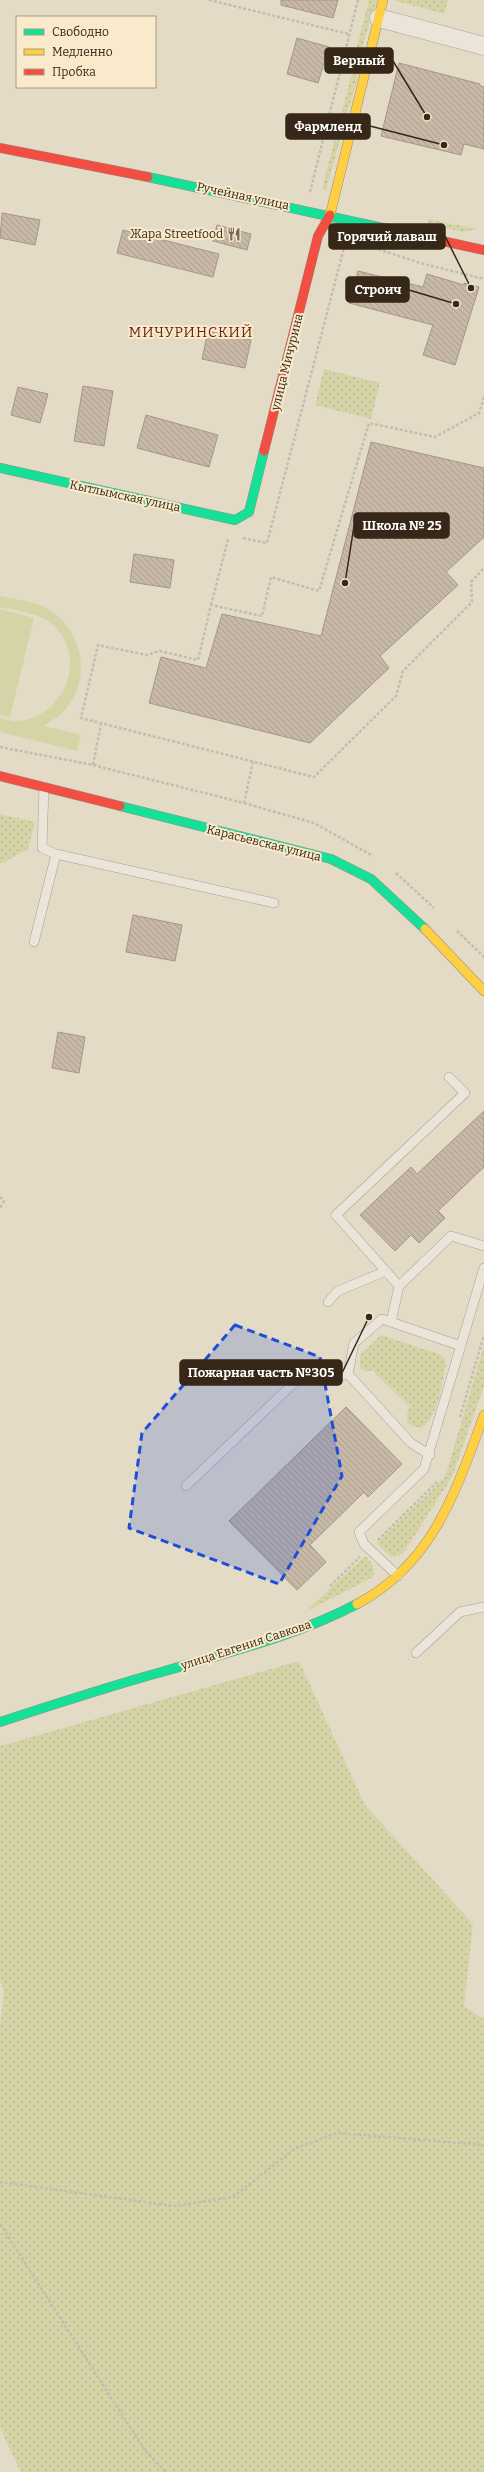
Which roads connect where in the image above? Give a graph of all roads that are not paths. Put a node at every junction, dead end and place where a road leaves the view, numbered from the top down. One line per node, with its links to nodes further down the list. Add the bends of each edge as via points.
1 (383, 0): 2 (street, улица Мичурина)
2 (379, 18): 3 (street); 5 (street, улица Мичурина)
3 (484, 46)
4 (0, 148): 5 (street, Ручейная улица)
5 (330, 215): 6 (street, Ручейная улица); 8 (street, улица Мичурина, via 318,236)
6 (484, 250)
7 (0, 468): 8 (street, Кытлымская улица, via 235,520)
8 (250, 512)
9 (0, 776): 10 (street, Карасьевская улица)
10 (44, 787): 11 (lane, via 42,848); 14 (street, Карасьевская улица, via 331,860 371,879 432,935)
11 (56, 854): 12 (lane); 13 (lane)
12 (274, 902)
13 (34, 942)
14 (484, 991)
15 (448, 1077): 18 (lane, via 465,1093 336,1215)
16 (484, 1246): 19 (lane, via 451,1236)
17 (484, 1268): 22 (lane)
18 (386, 1271): 19 (lane); 20 (lane, via 338,1291)
19 (399, 1286): 21 (lane)
20 (328, 1302)
21 (391, 1322): 22 (lane); 23 (lane, via 382,1319 354,1344)
22 (462, 1346): 26 (lane)
23 (348, 1374): 26 (lane, via 412,1443); 27 (lane, via 298,1379)
24 (484, 1415): 25 (street, улица Евгения Савкова)
25 (482, 1429): 28 (street, улица Евгения Савкова, via 447,1508 419,1555)
26 (430, 1455): 28 (lane, via 424,1469 359,1532 364,1544)
27 (186, 1486)
28 (398, 1577): 31 (street, улица Евгения Савкова, via 364,1600 275,1639)
29 (484, 1607): 30 (lane, via 460,1612)
30 (416, 1654)
31 (0, 1722)

